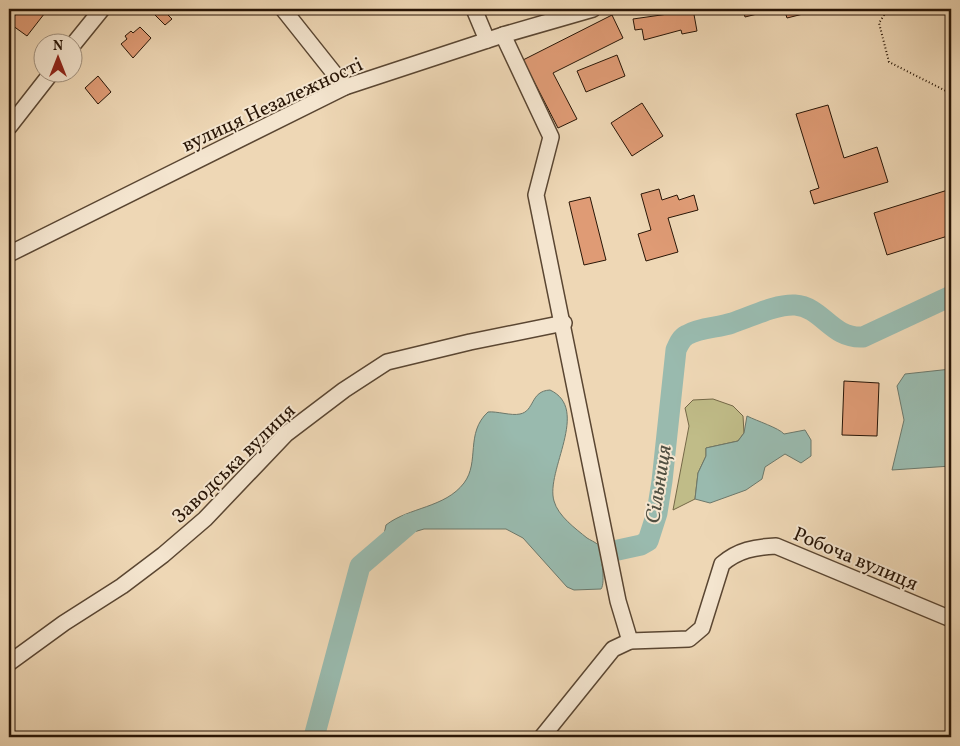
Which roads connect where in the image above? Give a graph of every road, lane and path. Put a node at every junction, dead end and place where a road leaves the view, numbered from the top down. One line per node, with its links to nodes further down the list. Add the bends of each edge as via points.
1 (102, 9): 6 (street)
2 (283, 9): 10 (street)
3 (474, 9): 8 (street)
4 (593, 9): 7 (street, вулиця Незалежності)
5 (888, 9): 11 (path, via 878,23 889,62)
6 (82, 34)
7 (503, 34): 8 (street, вулиця Незалежності); 14 (street, via 551,137 536,195)
8 (487, 40): 10 (street, вулиця Незалежності)
9 (44, 82): 12 (street)
10 (345, 87): 13 (street, вулиця Незалежності)
11 (951, 92)
12 (9, 127)
13 (9, 254)
14 (564, 323): 16 (street, via 618,601); 17 (street, Заводська вулиця, via 387,362 286,434 205,520 163,555)
15 (951, 619): 16 (street, Робоча вулиця, via 776,546 754,547 722,564 702,628 689,639)
16 (630, 641): 18 (street, Робоча вулиця, via 613,649)
17 (9, 663)
18 (542, 737)

